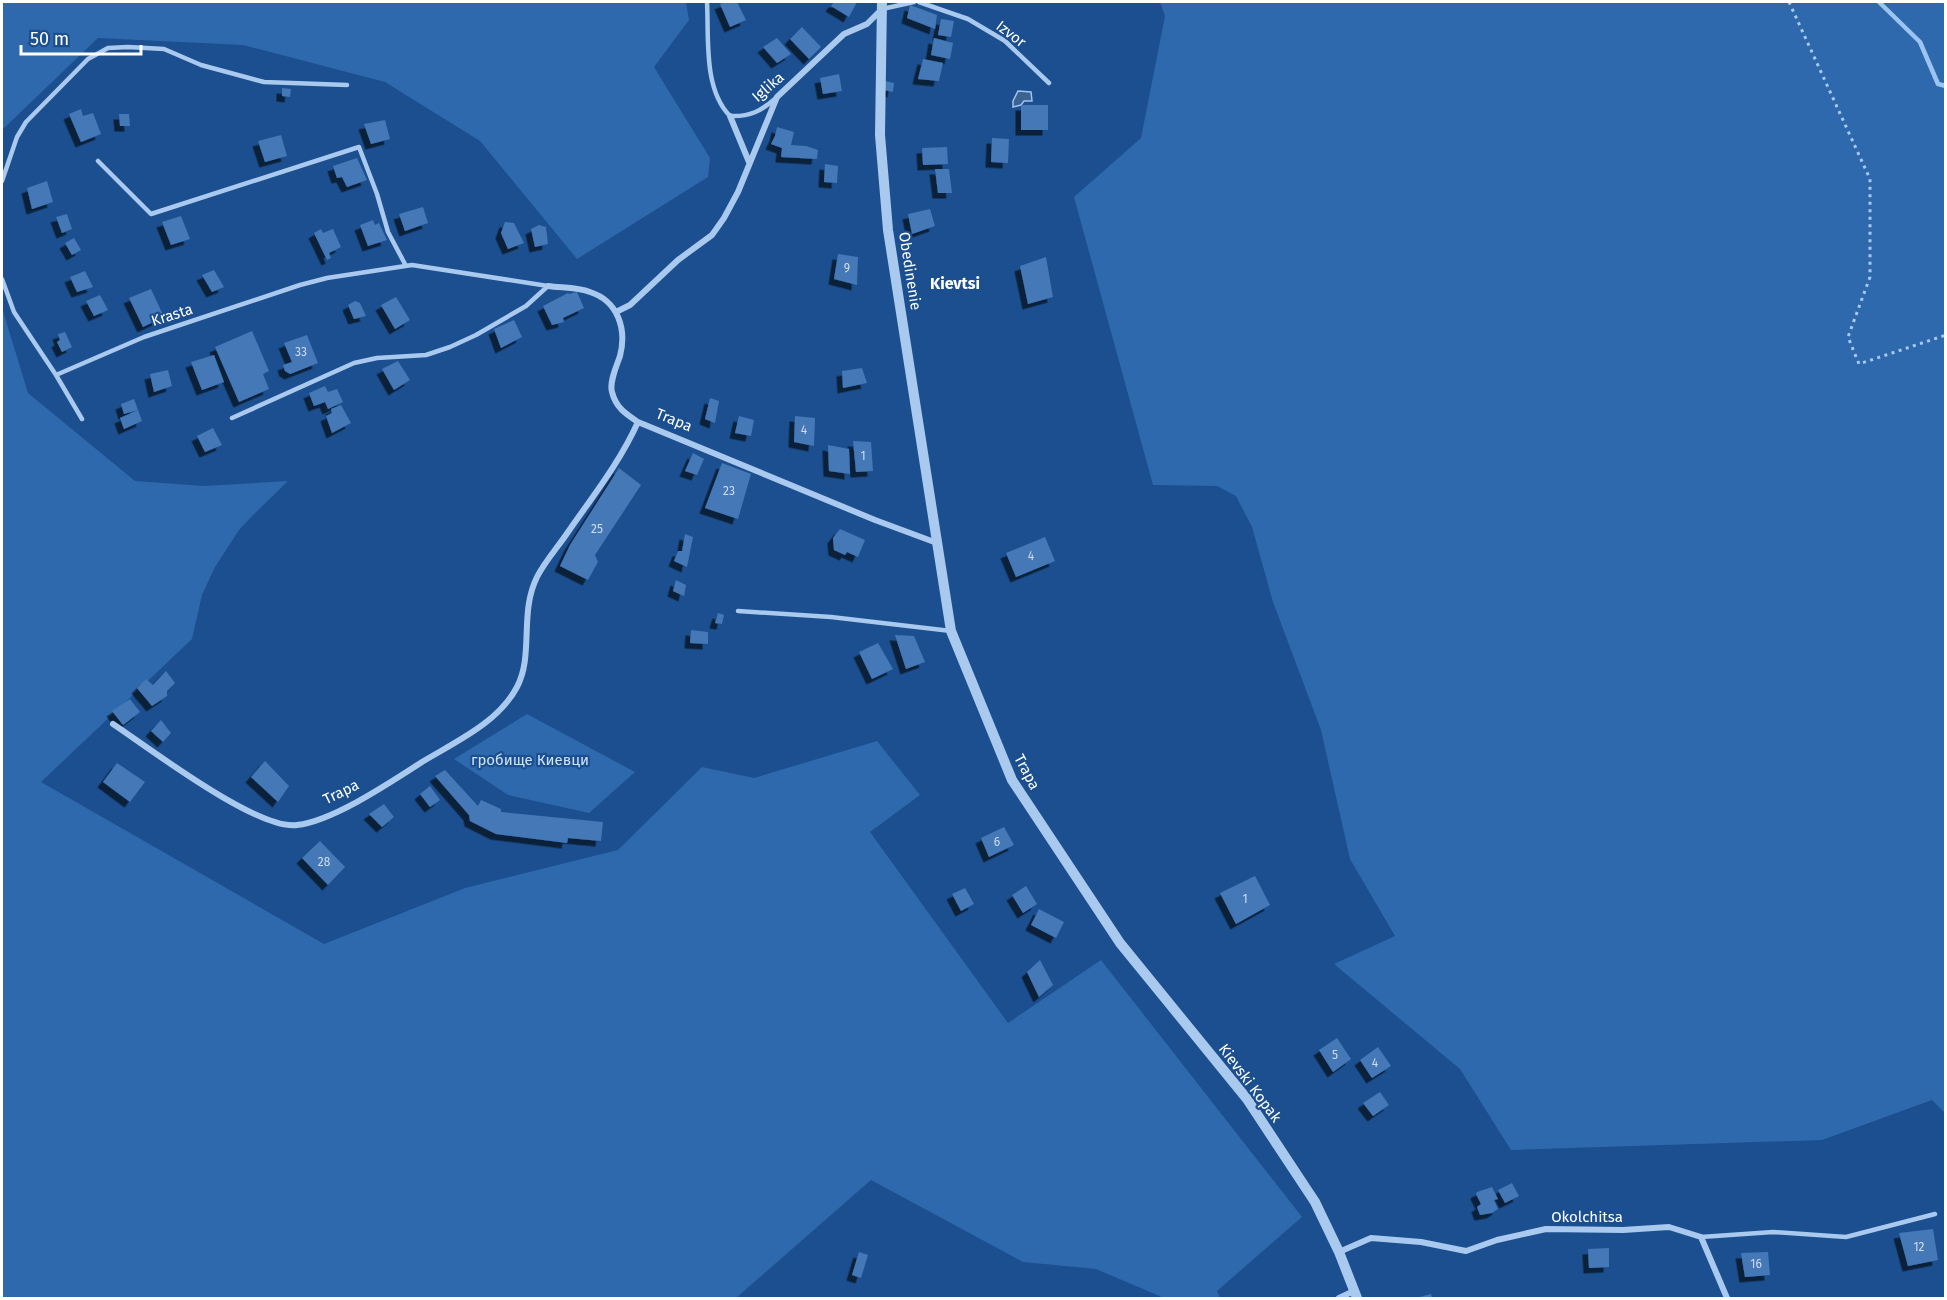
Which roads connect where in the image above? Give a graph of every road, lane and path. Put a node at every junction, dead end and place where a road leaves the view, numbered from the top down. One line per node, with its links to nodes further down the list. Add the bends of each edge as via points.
1 (706, 2): 9 (lane, via 713,88)
2 (914, 2): 5 (lane)
3 (919, 2): 6 (lane, Izvor, via 968,19 1005,40)
4 (1789, 2): 17 (path, via 1870,179 1870,277 1848,337 1858,364)
5 (882, 6): 8 (street, Iglika, via 867,24 844,34); 22 (street, Obedinenie, via 880,135 888,230)
6 (1049, 83)
7 (347, 85): 12 (lane, via 264,82 201,65 164,49 108,48 88,59 26,122)
8 (777, 97): 9 (lane, Iglika, via 749,116); 11 (street)
9 (730, 116): 11 (street)
10 (98, 161): 13 (lane, via 151,214 359,147 388,232)
11 (749, 162): 16 (street, via 734,201 712,235 678,260 630,305)
12 (2, 181)
13 (406, 266): 15 (lane, Krasta); 18 (lane, Krasta, via 300,285 144,337)
14 (2, 279): 18 (lane, via 14,312)
15 (548, 286): 16 (street, Krasta, via 588,291 603,297); 19 (lane, via 526,306 456,344 426,355 354,363)
16 (616, 312): 21 (street, via 623,328 623,345 611,390 620,410)
17 (1946, 335)
18 (56, 375): 20 (lane)
19 (232, 418)
20 (82, 419)
21 (639, 422): 22 (street, Trapa); 25 (street, Trapa, via 625,450 538,576 528,606 524,668 507,703 480,726 380,789 322,818 295,826 282,825 239,806)
22 (937, 543): 24 (street, Trapa)
23 (738, 611): 24 (lane)
24 (951, 631): 26 (street, Trapa, via 1012,780)
25 (113, 724)
26 (1120, 943): 29 (street, Kievski Kopak, via 1247,1099 1315,1203)
27 (1935, 1214): 28 (lane, via 1846,1237 1773,1232)
28 (1701, 1237): 29 (street, Okolchitsa, via 1669,1227 1546,1229 1466,1251 1421,1242 1371,1239); 32 (street)
29 (1339, 1252): 30 (street, Kievski Kopak)
30 (1356, 1295): 31 (street)
31 (1339, 1299)
32 (1727, 1299)

